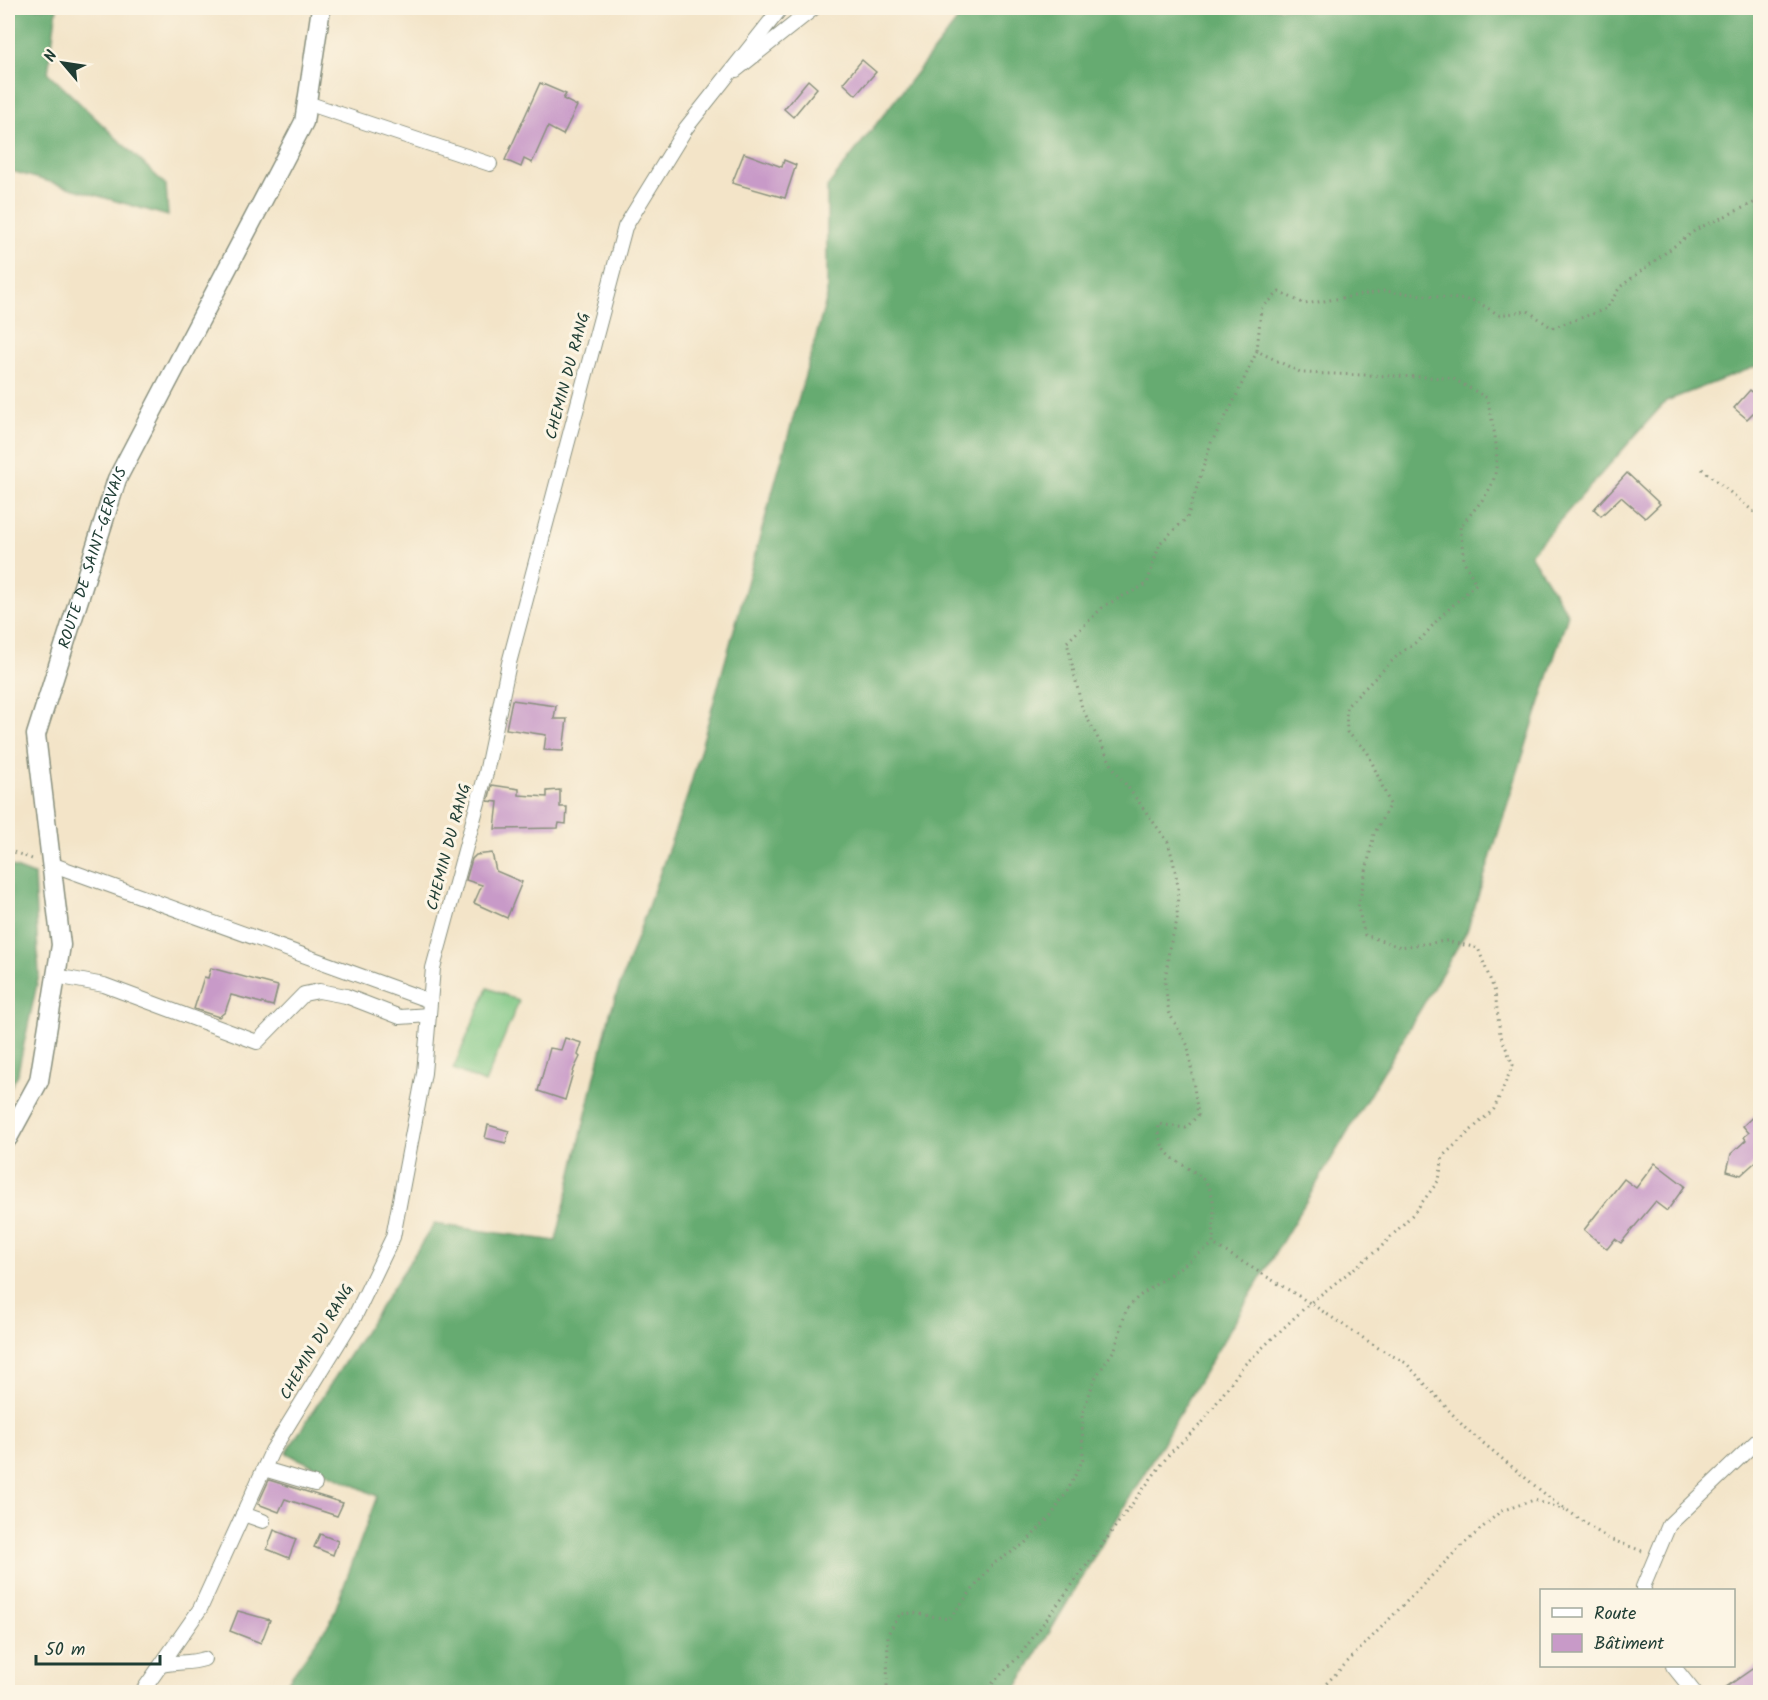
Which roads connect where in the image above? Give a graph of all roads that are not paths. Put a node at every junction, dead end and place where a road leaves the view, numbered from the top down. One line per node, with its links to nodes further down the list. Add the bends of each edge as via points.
1 (321, 8): 5 (street, ROUTE DE SAINT-GERVAIS)
2 (781, 8): 4 (street, CHEMIN DU RANG)
3 (814, 8): 4 (street)
4 (727, 76): 9 (street, CHEMIN DU RANG, via 686,128 625,227 508,663 486,773 433,968)
5 (307, 103): 6 (street); 7 (street, ROUTE DE SAINT-GERVAIS, via 304,122 117,479 36,735)
6 (490, 164)
7 (51, 864): 8 (street, ROUTE DE SAINT-GERVAIS, via 61,945); 9 (street)
8 (56, 976): 9 (street, via 104,985 257,1042 304,994 319,991 346,996 400,1017); 10 (street, ROUTE DE SAINT-GERVAIS, via 39,1081)
9 (429, 1008): 12 (street, CHEMIN DU RANG, via 424,1072 393,1237 355,1316)
10 (8, 1138)
11 (1761, 1438): 16 (street, via 1669,1526)
12 (264, 1469): 13 (street); 14 (street, CHEMIN DU RANG)
13 (315, 1484)
14 (243, 1514): 15 (street); 18 (street, CHEMIN DU RANG, via 200,1609)
15 (263, 1521)
16 (1644, 1589)
17 (204, 1659): 18 (street)
18 (162, 1665): 20 (street, CHEMIN DU RANG)
19 (1675, 1667): 21 (street)
20 (142, 1692)
21 (1694, 1692)

